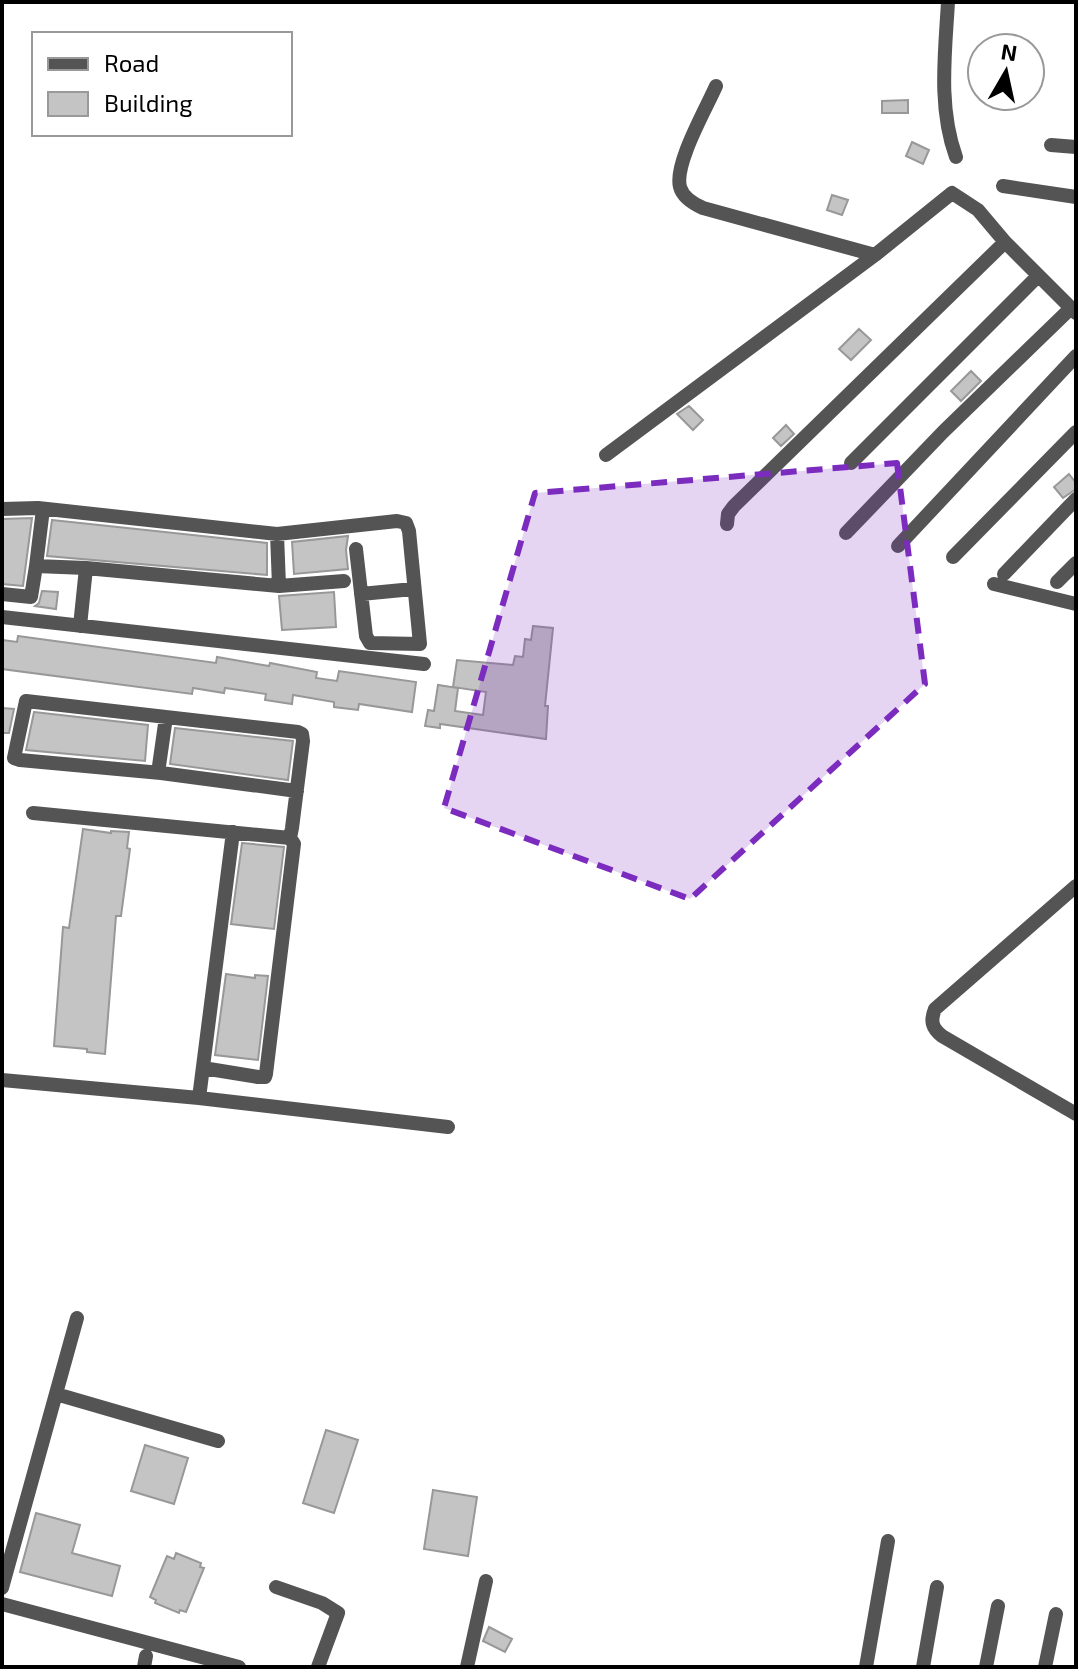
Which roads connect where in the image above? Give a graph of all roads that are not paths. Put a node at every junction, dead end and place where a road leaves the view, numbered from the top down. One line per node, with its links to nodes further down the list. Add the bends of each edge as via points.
1 (948, 2): 5 (street, via 943,86)
2 (716, 86): 9 (street, via 682,164 680,188 685,197 703,208)
3 (1051, 145): 4 (street)
4 (1076, 147)
5 (956, 157)
6 (1003, 186): 7 (street)
7 (1076, 197)
8 (1005, 242): 9 (street, via 978,210 952,193); 10 (street); 19 (street, via 734,506)
9 (875, 255): 14 (street)
10 (1038, 276): 11 (street); 15 (street)
11 (1074, 310): 20 (street, via 943,432)
12 (1076, 356): 22 (street)
13 (1076, 432): 24 (street)
14 (606, 455)
15 (851, 463)
16 (1076, 499): 34 (street, via 999,579)
17 (2, 509): 18 (street)
18 (43, 509): 21 (street); 26 (street)
19 (727, 524)
20 (846, 533)
21 (277, 534): 30 (street); 31 (street, via 406,523)
22 (898, 546)
23 (356, 549): 33 (street)
24 (953, 557)
25 (1076, 563): 29 (street)
26 (36, 566): 27 (street); 32 (street, via 31,597)
27 (86, 568): 30 (street); 36 (street)
28 (344, 581): 30 (street)
29 (1057, 582)
30 (279, 586)
31 (413, 589): 33 (street); 37 (street, via 420,644)
32 (2, 594)
33 (361, 594): 37 (street)
34 (1076, 604)
35 (2, 617): 36 (street)
36 (80, 626): 37 (street)
37 (369, 650): 38 (street)
38 (424, 664)
39 (166, 717): 40 (street); 40 (street, via 26,701 14,758); 41 (street, via 302,734)
40 (158, 773): 41 (street)
41 (297, 791): 44 (street)
42 (33, 813): 43 (street)
43 (233, 832): 44 (street); 46 (street)
44 (290, 838): 46 (street, via 294,844 265,1077)
45 (1076, 886): 49 (street, via 932,1017 942,1036)
46 (203, 1068): 48 (street)
47 (2, 1080): 48 (street)
48 (199, 1098): 50 (street)
49 (1076, 1114)
50 (448, 1127)
51 (77, 1318): 52 (street)
52 (56, 1394): 53 (street); 58 (street)
53 (218, 1441)
54 (888, 1541): 65 (street)
55 (486, 1581): 64 (street)
56 (276, 1587): 63 (street, via 338,1613)
57 (937, 1587): 66 (street)
58 (2, 1588)
59 (2, 1604): 62 (street)
60 (998, 1606): 67 (street)
61 (1056, 1614): 68 (street)
62 (239, 1667)
63 (318, 1667)
64 (467, 1667)
65 (866, 1667)
66 (923, 1667)
67 (986, 1667)
68 (1045, 1667)

